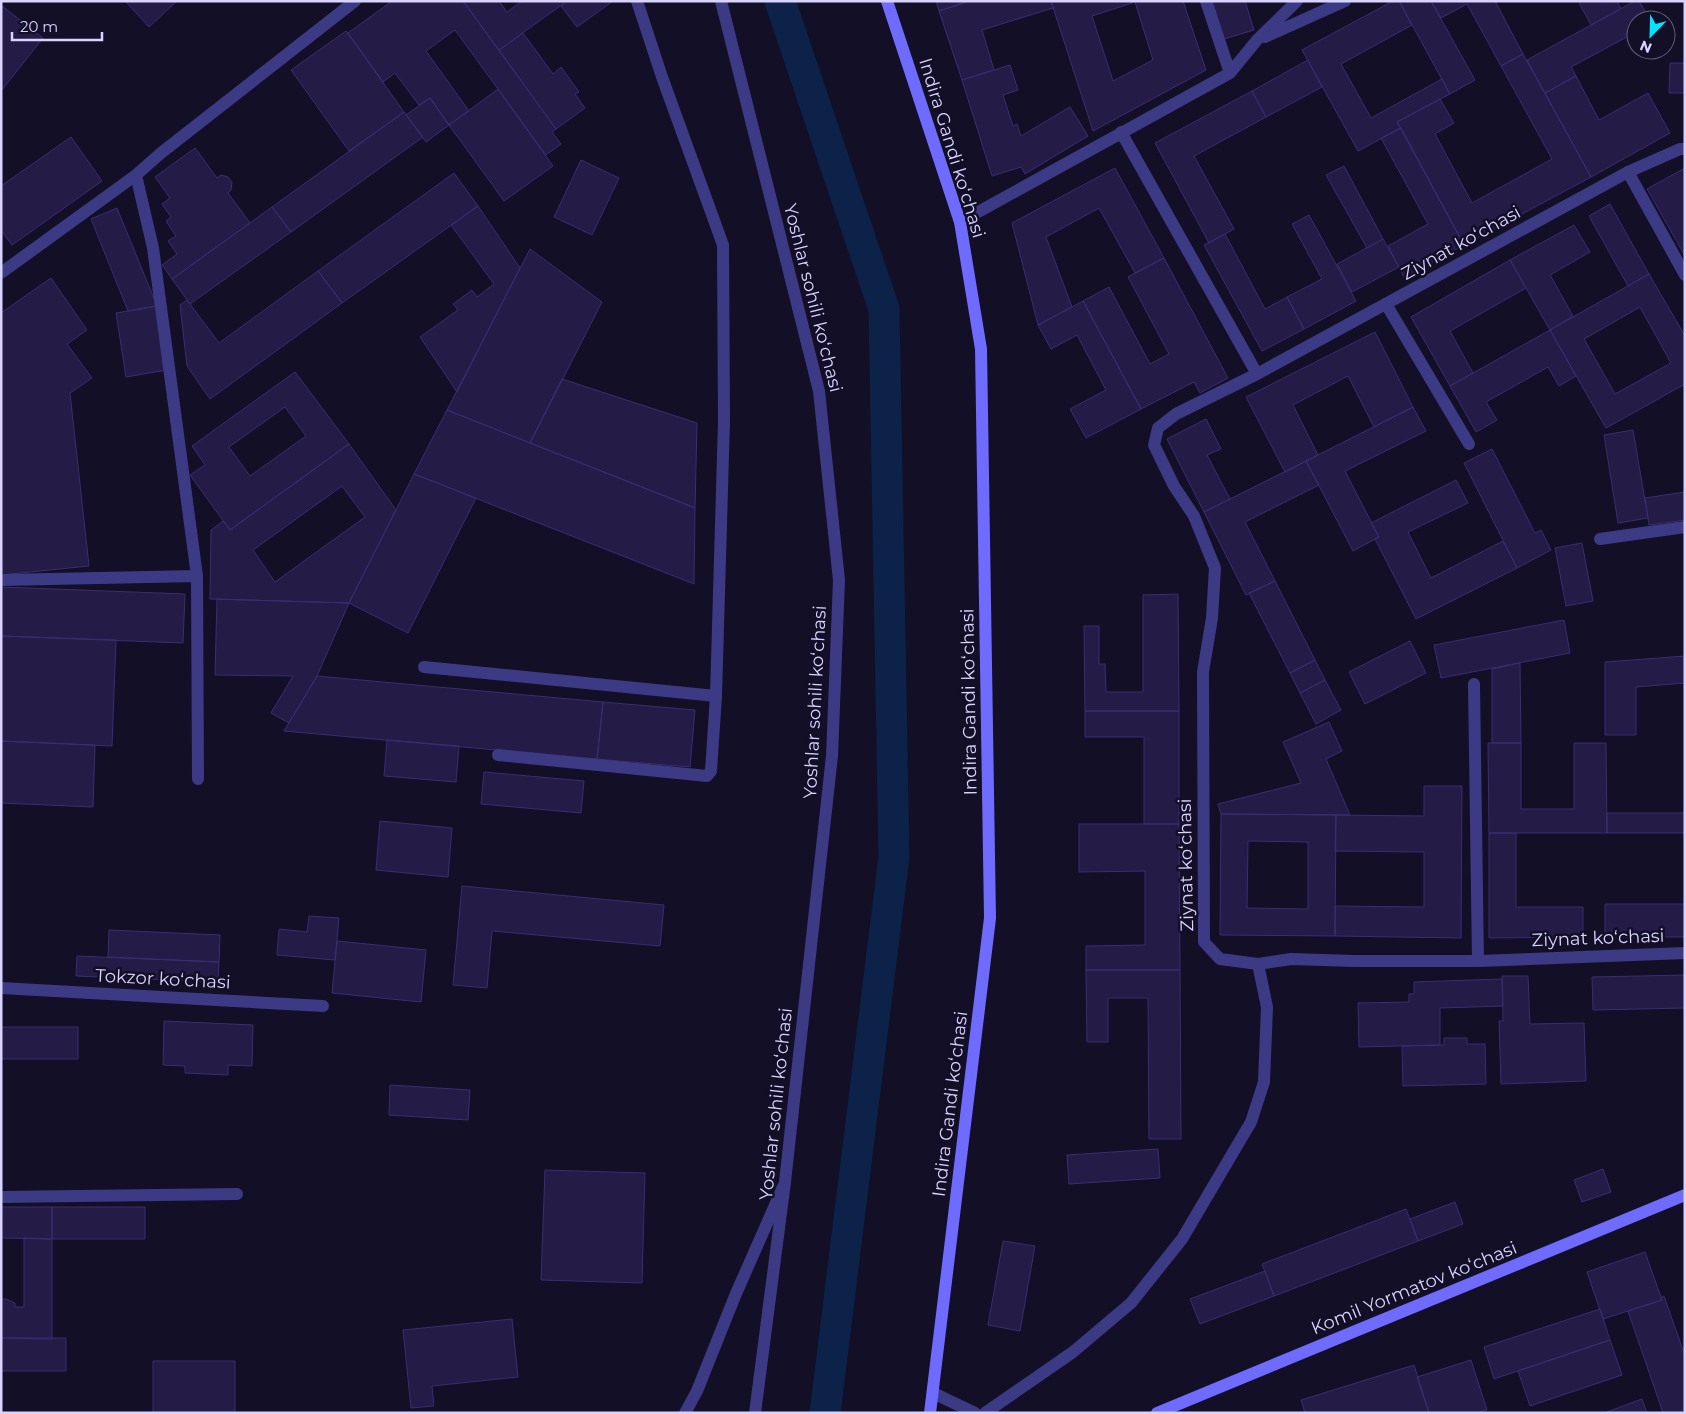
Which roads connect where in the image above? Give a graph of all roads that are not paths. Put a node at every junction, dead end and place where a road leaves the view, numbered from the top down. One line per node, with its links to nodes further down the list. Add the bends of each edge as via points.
1 (355, 1): 13 (street)
2 (637, 1): 26 (street, via 723,245 724,421)
3 (721, 1): 34 (street, Yoshlar sohili koʻchasi, via 819,391 839,580 832,756)
4 (887, 1): 14 (street, Indira Gandi koʻchasi)
5 (1206, 1): 9 (street)
6 (1297, 1): 8 (street)
7 (1345, 1): 8 (street)
8 (1257, 40): 9 (street)
9 (1230, 73): 10 (street)
10 (1121, 132): 14 (street); 18 (street)
11 (1685, 149): 12 (street, Ziynat koʻchasi)
12 (1628, 172): 16 (street); 17 (street, Ziynat koʻchasi)
13 (136, 175): 15 (street); 22 (street, via 153,248)
14 (960, 222): 38 (street, Indira Gandi koʻchasi, via 981,348 990,918)
15 (1, 273)
16 (1685, 276)
17 (1386, 304): 18 (street, Ziynat koʻchasi); 19 (street)
18 (1258, 374): 31 (street, Ziynat koʻchasi, via 1176,414 1158,428 1154,445 1174,486 1194,516 1215,568 1212,618 1203,672 1204,942 1220,960)
19 (1469, 444)
20 (1685, 528): 21 (street)
21 (1600, 539)
22 (197, 576): 23 (street); 28 (street)
23 (1, 580)
24 (424, 667): 26 (street)
25 (1474, 684): 30 (street)
26 (716, 696): 27 (street, via 707,776)
27 (498, 755)
28 (198, 779)
29 (1685, 952): 30 (street, Ziynat koʻchasi)
30 (1478, 960): 31 (street, Ziynat koʻchasi, via 1291,959)
31 (1258, 964): 43 (street, via 1267,1007 1264,1082 1251,1122 1182,1239 1131,1303 1073,1352)
32 (1, 988): 33 (street, Tokzor koʻchasi)
33 (323, 1006)
34 (785, 1182): 39 (street); 40 (street, Yoshlar sohili koʻchasi)
35 (237, 1194): 37 (street)
36 (1685, 1195): 44 (street, Komil Yormatov koʻchasi)
37 (1, 1198)
38 (933, 1393): 41 (street, Indira Gandi koʻchasi); 42 (street)
39 (685, 1413)
40 (755, 1413)
41 (930, 1413)
42 (975, 1413)
43 (985, 1413)
44 (1157, 1413)

